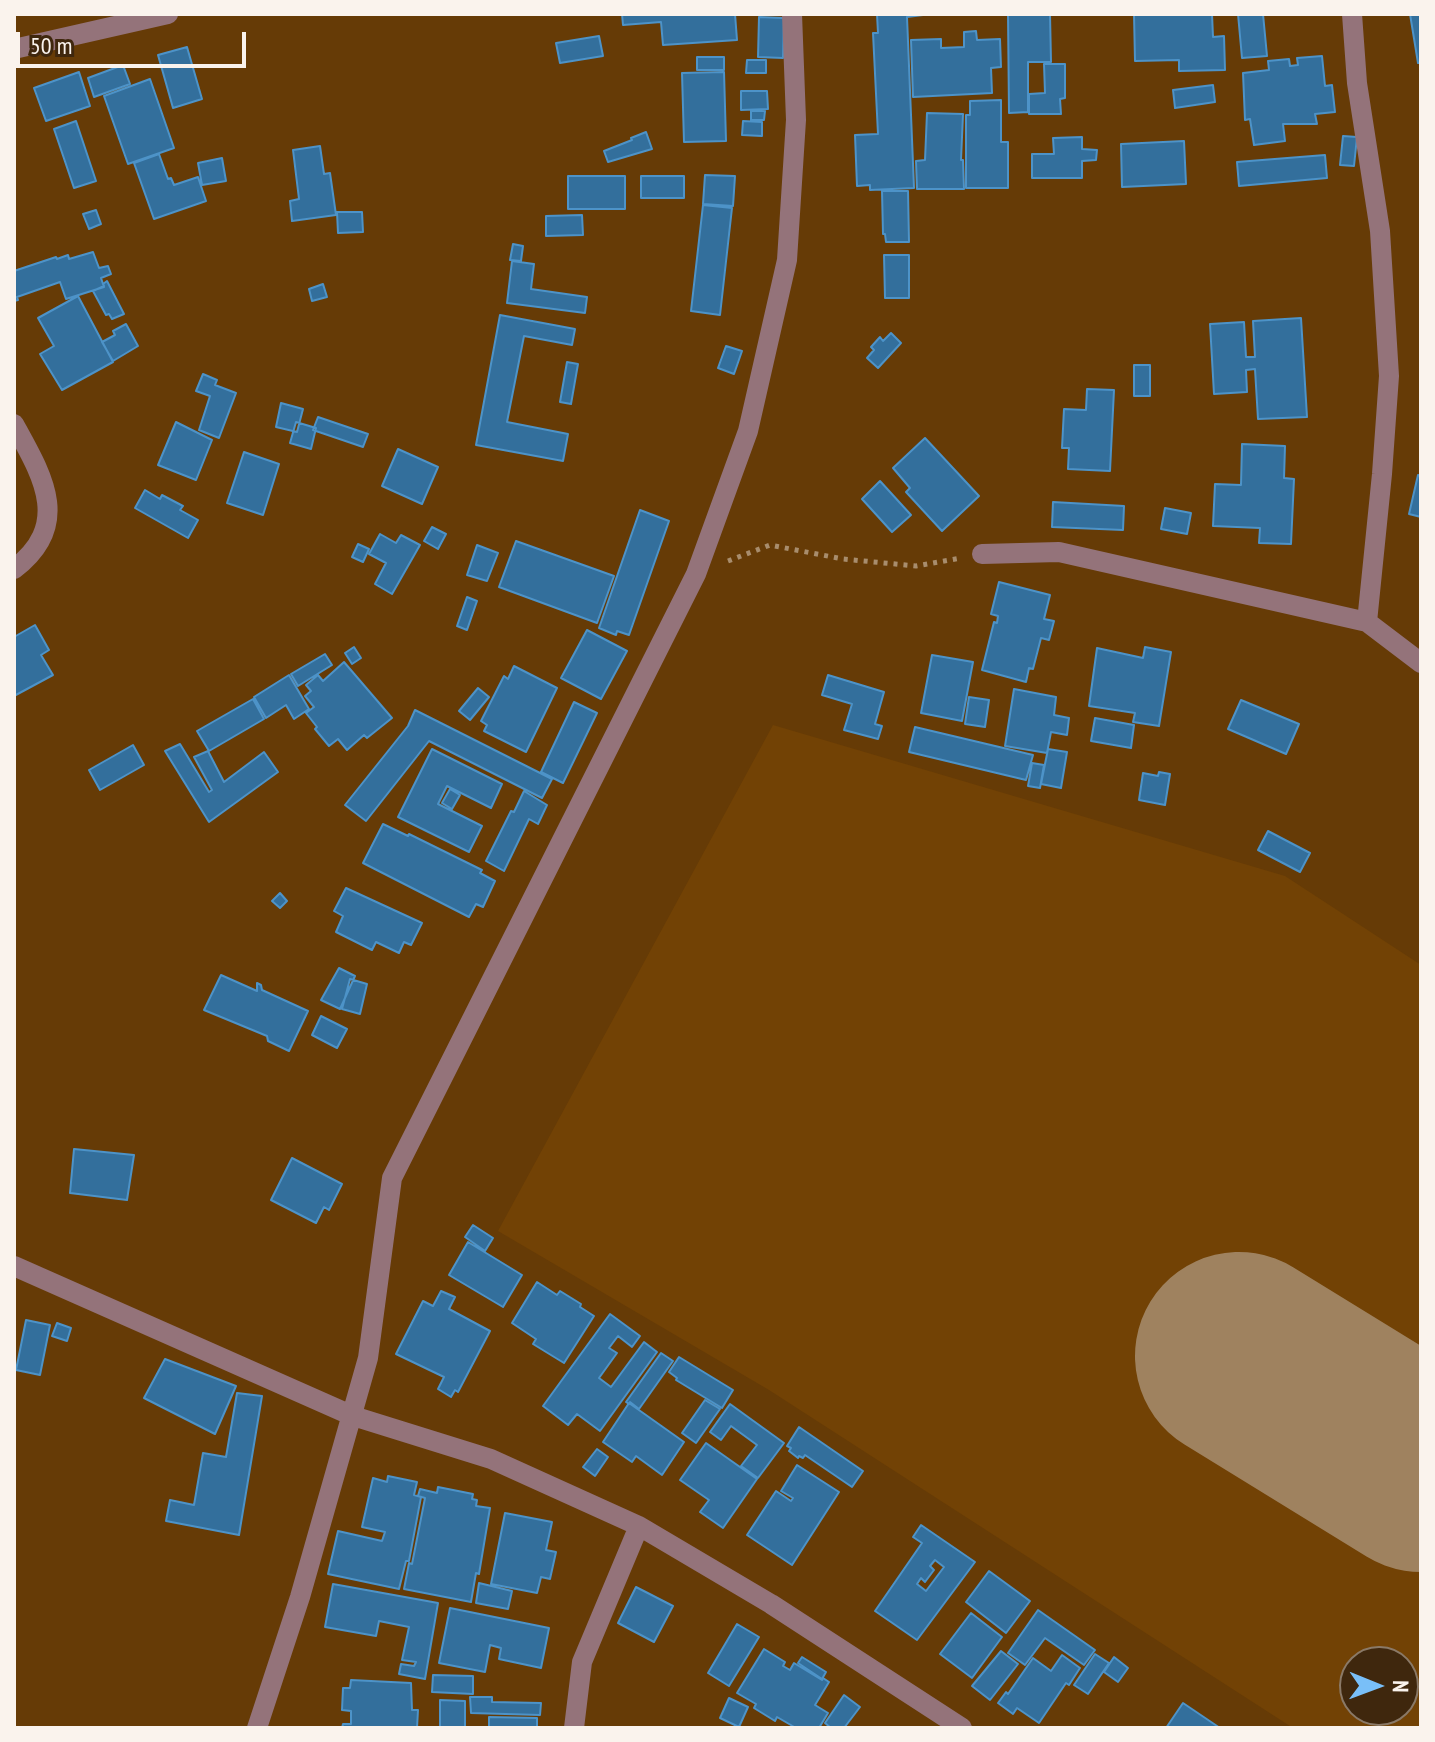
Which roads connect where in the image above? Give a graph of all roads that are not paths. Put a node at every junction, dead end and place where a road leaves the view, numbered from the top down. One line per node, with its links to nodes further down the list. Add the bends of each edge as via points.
1 (168, 14): 4 (street)
2 (792, 14): 11 (street, via 796,120 787,260 748,431 696,574 392,1178 368,1358)
3 (1352, 14): 8 (street, via 1380,231 1389,376)
4 (14, 49)
5 (14, 424): 7 (street, via 41,474 49,509 40,538)
6 (982, 554): 8 (street, via 1059,552)
7 (14, 569)
8 (1367, 622): 9 (street)
9 (1421, 663)
10 (14, 1266): 11 (street)
11 (353, 1416): 12 (street, via 491,1459); 13 (street)
12 (639, 1526): 14 (street, via 582,1662); 15 (street)
13 (257, 1728)
14 (574, 1728)
15 (962, 1728)

